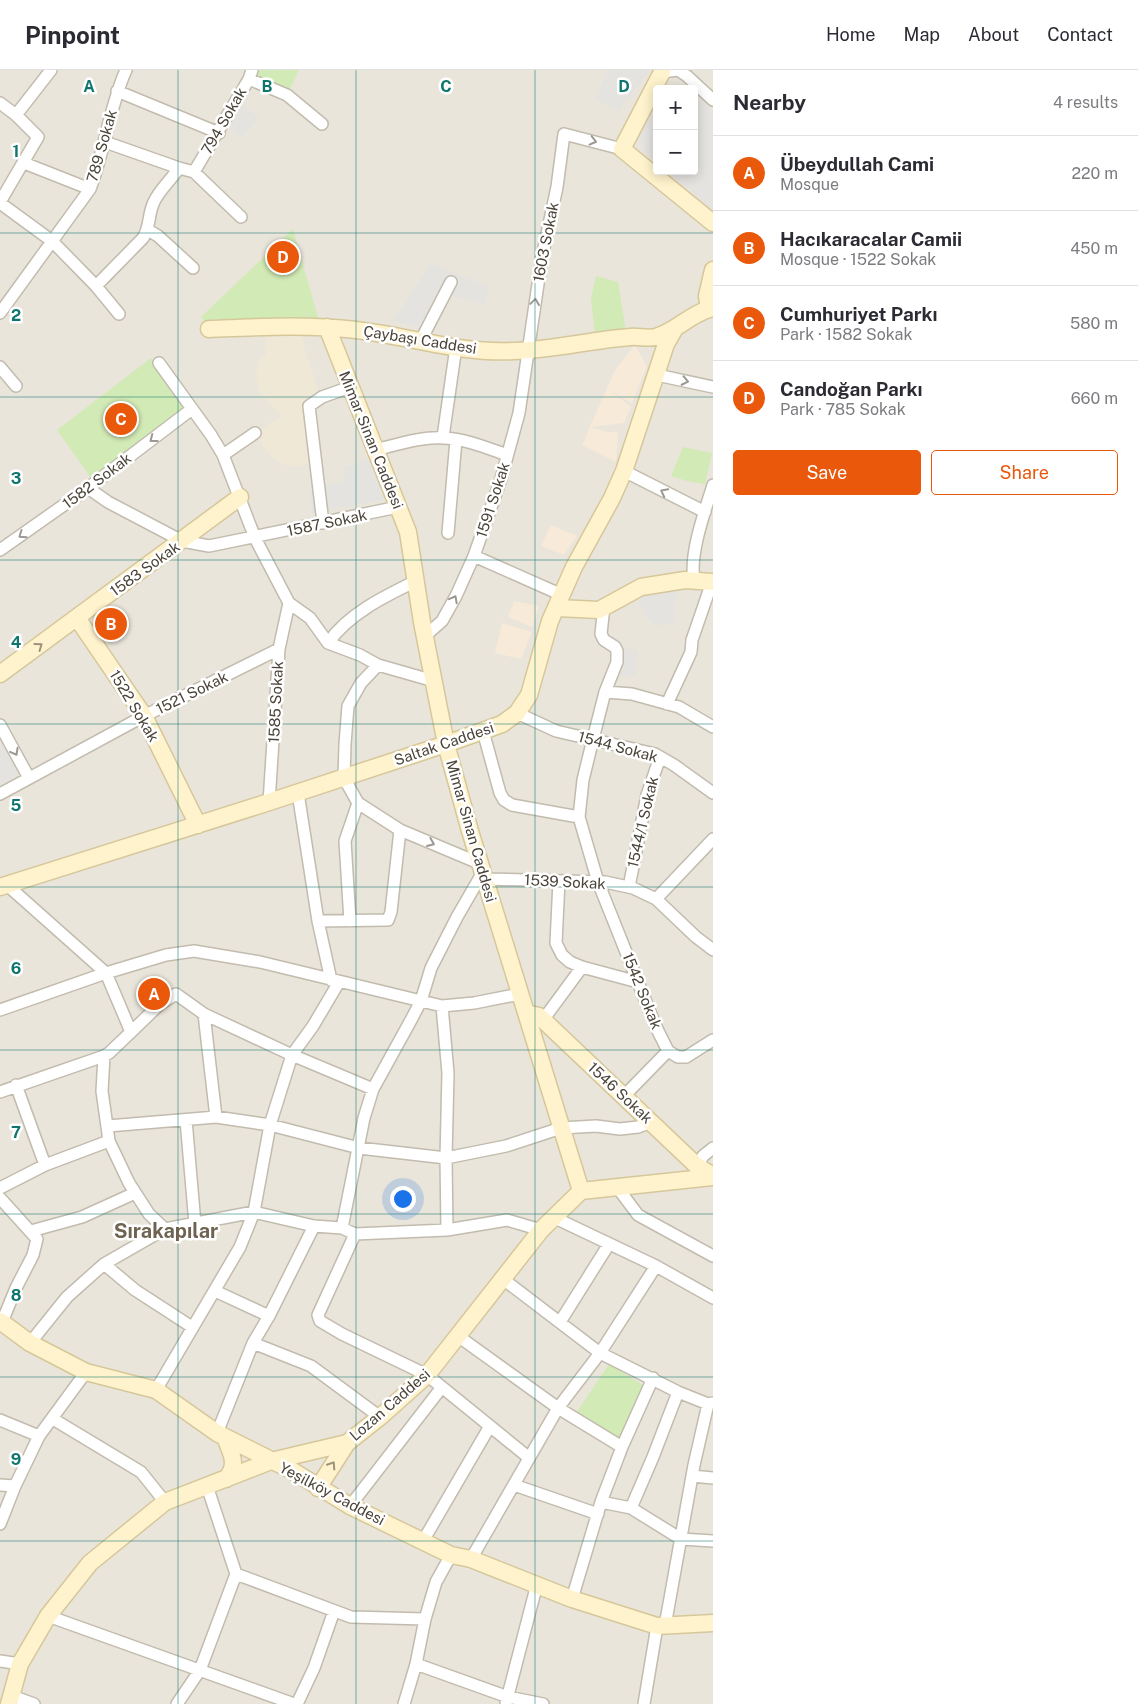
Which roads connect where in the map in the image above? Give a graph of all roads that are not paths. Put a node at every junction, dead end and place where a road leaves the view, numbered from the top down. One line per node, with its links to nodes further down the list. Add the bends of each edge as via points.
1 (51, 70): 8 (street)
2 (126, 70): 5 (street, 789 Sokak)
3 (662, 71): 6 (street, via 678,70); 12 (main road)
4 (250, 74): 9 (street, via 288,95); 10 (street, 794 Sokak)
5 (117, 91): 10 (street); 11 (street, 789 Sokak)
6 (713, 100)
7 (0, 103): 8 (street)
8 (16, 115): 13 (street, via 38,137)
9 (322, 124)
10 (218, 133): 15 (street, 794 Sokak)
11 (105, 142): 14 (street); 16 (street, 789 Sokak)
12 (622, 148): 19 (main road); 37 (street, 1603 Sokak, one-way to 12, via 542,257 558,187 564,134)
13 (24, 163): 16 (street); 17 (street)
14 (178, 168): 15 (street); 20 (street, via 154,202 148,218)
15 (194, 172): 18 (street)
16 (90, 189): 21 (street, 789 Sokak)
17 (0, 203): 21 (street)
18 (241, 217)
19 (713, 223)
20 (148, 230): 22 (street); 25 (street)
21 (52, 241): 25 (street); 27 (street, 789 Sokak)
22 (193, 268)
23 (713, 270): 28 (main road, via 707,296)
24 (451, 282): 35 (street)
25 (96, 286): 30 (street)
26 (0, 292): 27 (street)
27 (10, 299): 29 (street, 789 Sokak)
28 (711, 308): 33 (main road, Çaybaşı Caddesi)
29 (0, 313)
30 (119, 314)
31 (327, 327): 32 (main road, Çaybaşı Caddesi); 35 (main road, Çaybaşı Caddesi); 43 (main road, Mimar Sinan Caddesi)
32 (209, 329)
33 (674, 330): 34 (main road, Çaybaşı Caddesi, via 655,337); 38 (main road)
34 (631, 337): 37 (main road, Çaybaşı Caddesi); 38 (main road)
35 (421, 340): 36 (main road, Çaybaşı Caddesi)
36 (456, 347): 37 (main road, Çaybaşı Caddesi, via 510,352); 47 (street)
37 (528, 350): 51 (street, 1591 Sokak, via 518,413)
38 (662, 356): 41 (main road, Saltak Caddesi)
39 (159, 363): 45 (street)
40 (0, 367): 42 (street)
41 (657, 376): 44 (street, one-way to 44); 52 (main road, Saltak Caddesi)
42 (16, 386)
43 (350, 387): 49 (main road, Mimar Sinan Caddesi); 58 (street, via 308,406)
44 (713, 387)
45 (192, 409): 50 (street); 54 (street, 1582 Sokak, one-way to 54)
46 (255, 433): 50 (street)
47 (443, 437): 48 (street); 49 (street)
48 (456, 440): 51 (street); 59 (street)
49 (375, 450): 56 (main road, Mimar Sinan Caddesi)
50 (223, 455): 55 (street)
51 (507, 455): 63 (street, 1591 Sokak)
52 (624, 471): 57 (street, one-way to 52); 67 (main road, Saltak Caddesi, via 574,567)
53 (713, 485): 57 (street)
54 (88, 488): 61 (street, 1587 Sokak); 62 (street, 1582 Sokak, one-way to 62)
55 (240, 496): 60 (street); 61 (main road, 1583 Sokak)
56 (398, 507): 58 (street, 1587 Sokak); 65 (main road, Mimar Sinan Caddesi, via 408,532)
57 (705, 512): 64 (street, via 692,570)
58 (323, 524): 60 (street, 1587 Sokak)
59 (448, 534)
60 (255, 538): 61 (street, 1587 Sokak, via 209,546); 68 (street)
61 (182, 541): 70 (main road, 1583 Sokak)
62 (0, 550)
63 (474, 556): 67 (street); 71 (street, 1591 Sokak, one-way to 63, via 442,621)
64 (694, 580): 66 (main road); 69 (main road, via 641,587)
65 (416, 581): 71 (main road, Mimar Sinan Caddesi); 72 (street, via 383,597 338,629)
66 (712, 582): 78 (street, via 691,652)
67 (560, 602): 69 (main road, via 599,610); 79 (main road, Saltak Caddesi, via 550,621 529,695)
68 (289, 603): 72 (street, via 310,618); 73 (street, 1585 Sokak)
69 (604, 606): 77 (street, via 602,634 617,651 617,662)
70 (78, 618): 75 (main road, 1583 Sokak, one-way to 70); 80 (main road, 1522 Sokak)
71 (425, 636): 76 (main road, Mimar Sinan Caddesi)
72 (328, 643): 74 (street)
73 (279, 648): 80 (street, 1521 Sokak); 92 (street, 1585 Sokak)
74 (378, 665): 76 (street); 88 (street, via 361,683 348,706)
75 (0, 674)
76 (434, 681): 85 (main road, Mimar Sinan Caddesi)
77 (605, 692): 78 (street, via 632,694); 84 (street)
78 (667, 704): 82 (street)
79 (517, 713): 83 (main road, Saltak Caddesi, via 502,724); 84 (street, 1544 Sokak, via 556,731)
80 (144, 716): 87 (street, 1521 Sokak); 95 (main road, 1522 Sokak)
81 (0, 725): 87 (street, one-way to 87)
82 (713, 727)
83 (483, 731): 85 (main road, Saltak Caddesi); 94 (street, via 504,800 512,805)
84 (593, 739): 86 (street, 1544 Sokak); 94 (street, via 583,780)
85 (446, 744): 88 (main road, Saltak Caddesi); 98 (main road, Mimar Sinan Caddesi)
86 (660, 757): 90 (street, 1544 Sokak); 102 (street, 1544/1 Sokak, via 647,794)
87 (29, 778): 91 (street, 1521 Sokak)
88 (344, 778): 89 (main road, Saltak Caddesi); 93 (street)
89 (298, 793): 92 (main road, Saltak Caddesi); 104 (street)
90 (713, 793)
91 (0, 794)
92 (269, 802): 95 (main road, Saltak Caddesi)
93 (358, 803): 96 (street); 105 (street, via 345,841)
94 (579, 817): 100 (street, 1542 Sokak)
95 (198, 825): 101 (main road, Saltak Caddesi)
96 (400, 830): 98 (street, one-way to 98); 105 (street, via 388,920)
97 (713, 839): 103 (street)
98 (483, 872): 99 (street, 1539 Sokak); 111 (main road, Mimar Sinan Caddesi); 112 (street, via 431,968)
99 (559, 881): 100 (street, 1539 Sokak); 107 (street, via 556,943 562,955)
100 (598, 882): 102 (street, 1539 Sokak); 110 (street, 1542 Sokak)
101 (4, 886): 108 (street)
102 (628, 887): 103 (street, 1539 Sokak)
103 (656, 899): 106 (street, 1539 Sokak)
104 (318, 921): 105 (street); 109 (street)
105 (350, 921)
106 (713, 950)
107 (582, 967): 110 (street); 117 (street)
108 (106, 973): 109 (street, via 166,955 194,952 260,962); 114 (street); 118 (street)
109 (335, 981): 112 (street); 121 (street, via 313,1026)
110 (638, 982): 120 (street, 1542 Sokak)
111 (520, 994): 113 (street); 115 (main road, Mimar Sinan Caddesi)
112 (421, 1000): 113 (street); 124 (street)
113 (442, 1006): 136 (street, via 448,1073)
114 (0, 1010)
115 (526, 1013): 117 (main road, 1546 Sokak); 132 (main road, Mimar Sinan Caddesi)
116 (204, 1014): 118 (street, via 176,994); 121 (street); 127 (street)
117 (543, 1020): 126 (main road, 1546 Sokak)
118 (130, 1032): 122 (street)
119 (713, 1040): 120 (street, via 686,1057 678,1057)
120 (668, 1051): 126 (street)
121 (292, 1055): 124 (street); 131 (street)
122 (104, 1056): 123 (street); 130 (street, via 102,1091)
123 (16, 1085): 125 (street); 137 (street)
124 (372, 1089): 134 (street)
125 (0, 1092)
126 (624, 1096): 129 (main road, 1546 Sokak)
127 (216, 1117): 128 (street); 131 (street)
128 (186, 1120): 130 (street); 147 (street)
129 (652, 1122): 132 (street, via 638,1127); 138 (main road, 1546 Sokak)
130 (108, 1126): 133 (street)
131 (270, 1126): 134 (street); 145 (street)
132 (560, 1128): 136 (street, via 506,1146); 142 (main road, Mimar Sinan Caddesi)
133 (109, 1141): 137 (street); 143 (street)
134 (358, 1148): 136 (street); 149 (street)
135 (713, 1148): 138 (street)
136 (446, 1158): 152 (street)
137 (45, 1165): 141 (street)
138 (697, 1166): 139 (main road, 1546 Sokak)
139 (713, 1177): 140 (main road)
140 (617, 1187): 142 (main road); 156 (street, via 638,1215)
141 (0, 1188)
142 (580, 1191): 146 (main road, Lozan Caddesi)
143 (135, 1193): 150 (street, via 149,1214); 151 (street, via 82,1217)
144 (0, 1198): 151 (street)
145 (254, 1212): 147 (street); 148 (street); 160 (street, via 240,1247)
146 (553, 1217): 153 (main road, Lozan Caddesi); 155 (street)
147 (195, 1224): 150 (street)
148 (314, 1226): 149 (street); 162 (street)
149 (342, 1228): 154 (street)
150 (165, 1229): 157 (street)
151 (31, 1230): 163 (street, via 37,1239 34,1255)
152 (447, 1230): 153 (street, via 507,1220); 154 (street)
153 (541, 1230): 159 (main road, Lozan Caddesi)
154 (355, 1234): 171 (street, via 318,1315 320,1321)
155 (609, 1244): 158 (street); 164 (street)
156 (713, 1256)
157 (104, 1264): 165 (street, via 135,1290); 167 (street, via 67,1297)
158 (656, 1266): 161 (street); 169 (street)
159 (502, 1279): 164 (street); 166 (main road, Lozan Caddesi)
160 (215, 1291): 162 (street); 165 (street)
161 (713, 1298)
162 (269, 1316): 168 (street)
163 (1, 1322): 167 (main road, Yeşilköy Caddesi)
164 (560, 1322): 169 (street)
165 (192, 1327): 174 (street)
166 (458, 1336): 171 (main road, Lozan Caddesi); 177 (street)
167 (30, 1343): 170 (main road, Yeşilköy Caddesi)
168 (253, 1343): 178 (street, via 312,1366); 182 (street)
169 (600, 1353): 172 (street); 177 (street)
170 (86, 1372): 174 (main road, Yeşilköy Caddesi); 179 (street)
171 (427, 1375): 173 (street); 178 (main road, Lozan Caddesi)
172 (653, 1378): 175 (street); 185 (street)
173 (442, 1387): 181 (street); 197 (street)
174 (156, 1390): 182 (main road, Yeşilköy Caddesi)
175 (678, 1392): 176 (street); 199 (street)
176 (710, 1403): 188 (street)
177 (558, 1408): 185 (street); 186 (street)
178 (380, 1417): 184 (main road, Lozan Caddesi)
179 (53, 1419): 183 (street); 196 (street, via 141,1472)
180 (0, 1420): 183 (street)
181 (490, 1426): 186 (street); 202 (street)
182 (221, 1435): 187 (main road, Yeşilköy Caddesi); 190 (main road, via 233,1458 234,1467)
183 (39, 1436): 193 (street)
184 (347, 1443): 187 (main road, Lozan Caddesi); 195 (main road, one-way to 184)
185 (622, 1446): 198 (street)
186 (528, 1458): 192 (street)
187 (271, 1462): 190 (main road, Lozan Caddesi); 195 (main road, Yeşilköy Caddesi, via 293,1471)
188 (692, 1476): 189 (street); 201 (street)
189 (713, 1478)
190 (226, 1479): 194 (main road, Lozan Caddesi)
191 (0, 1485): 193 (street)
192 (514, 1485): 198 (street); 205 (street)
193 (15, 1486): 200 (street)
194 (206, 1486): 196 (main road, Lozan Caddesi); 206 (street)
195 (318, 1488): 197 (main road, Yeşilköy Caddesi)
196 (166, 1502): 210 (main road, Lozan Caddesi, via 90,1564)
197 (350, 1506): 202 (main road, Yeşilköy Caddesi)
198 (599, 1508): 199 (street); 208 (street)
199 (631, 1508): 201 (street)
200 (0, 1524)
201 (681, 1539): 203 (street); 213 (street)
202 (423, 1541): 204 (main road, Yeşilköy Caddesi)
203 (713, 1541)
204 (451, 1555): 205 (main road, Yeşilköy Caddesi); 211 (street, via 436,1582)
205 (471, 1559): 207 (main road, Yeşilköy Caddesi)
206 (236, 1574): 209 (street); 217 (street)
207 (538, 1584): 208 (main road, Yeşilköy Caddesi); 220 (street)
208 (572, 1599): 213 (main road, Yeşilköy Caddesi)
209 (334, 1611): 211 (street, via 351,1617); 223 (street, via 314,1668)
210 (48, 1616): 215 (main road, Lozan Caddesi); 217 (street)
211 (425, 1619): 216 (street)
212 (713, 1624): 213 (main road, Yeşilköy Caddesi)
213 (661, 1626): 226 (street)
214 (0, 1662): 215 (street)
215 (20, 1664): 219 (main road, Lozan Caddesi)
216 (416, 1664): 220 (street); 224 (street)
217 (200, 1670): 218 (street); 222 (street)
218 (264, 1699): 223 (street)
219 (11, 1700): 221 (street)
220 (507, 1700): 225 (street)
221 (34, 1704)
222 (177, 1704)
223 (296, 1704)
224 (404, 1704)
225 (543, 1704)
226 (644, 1704)

